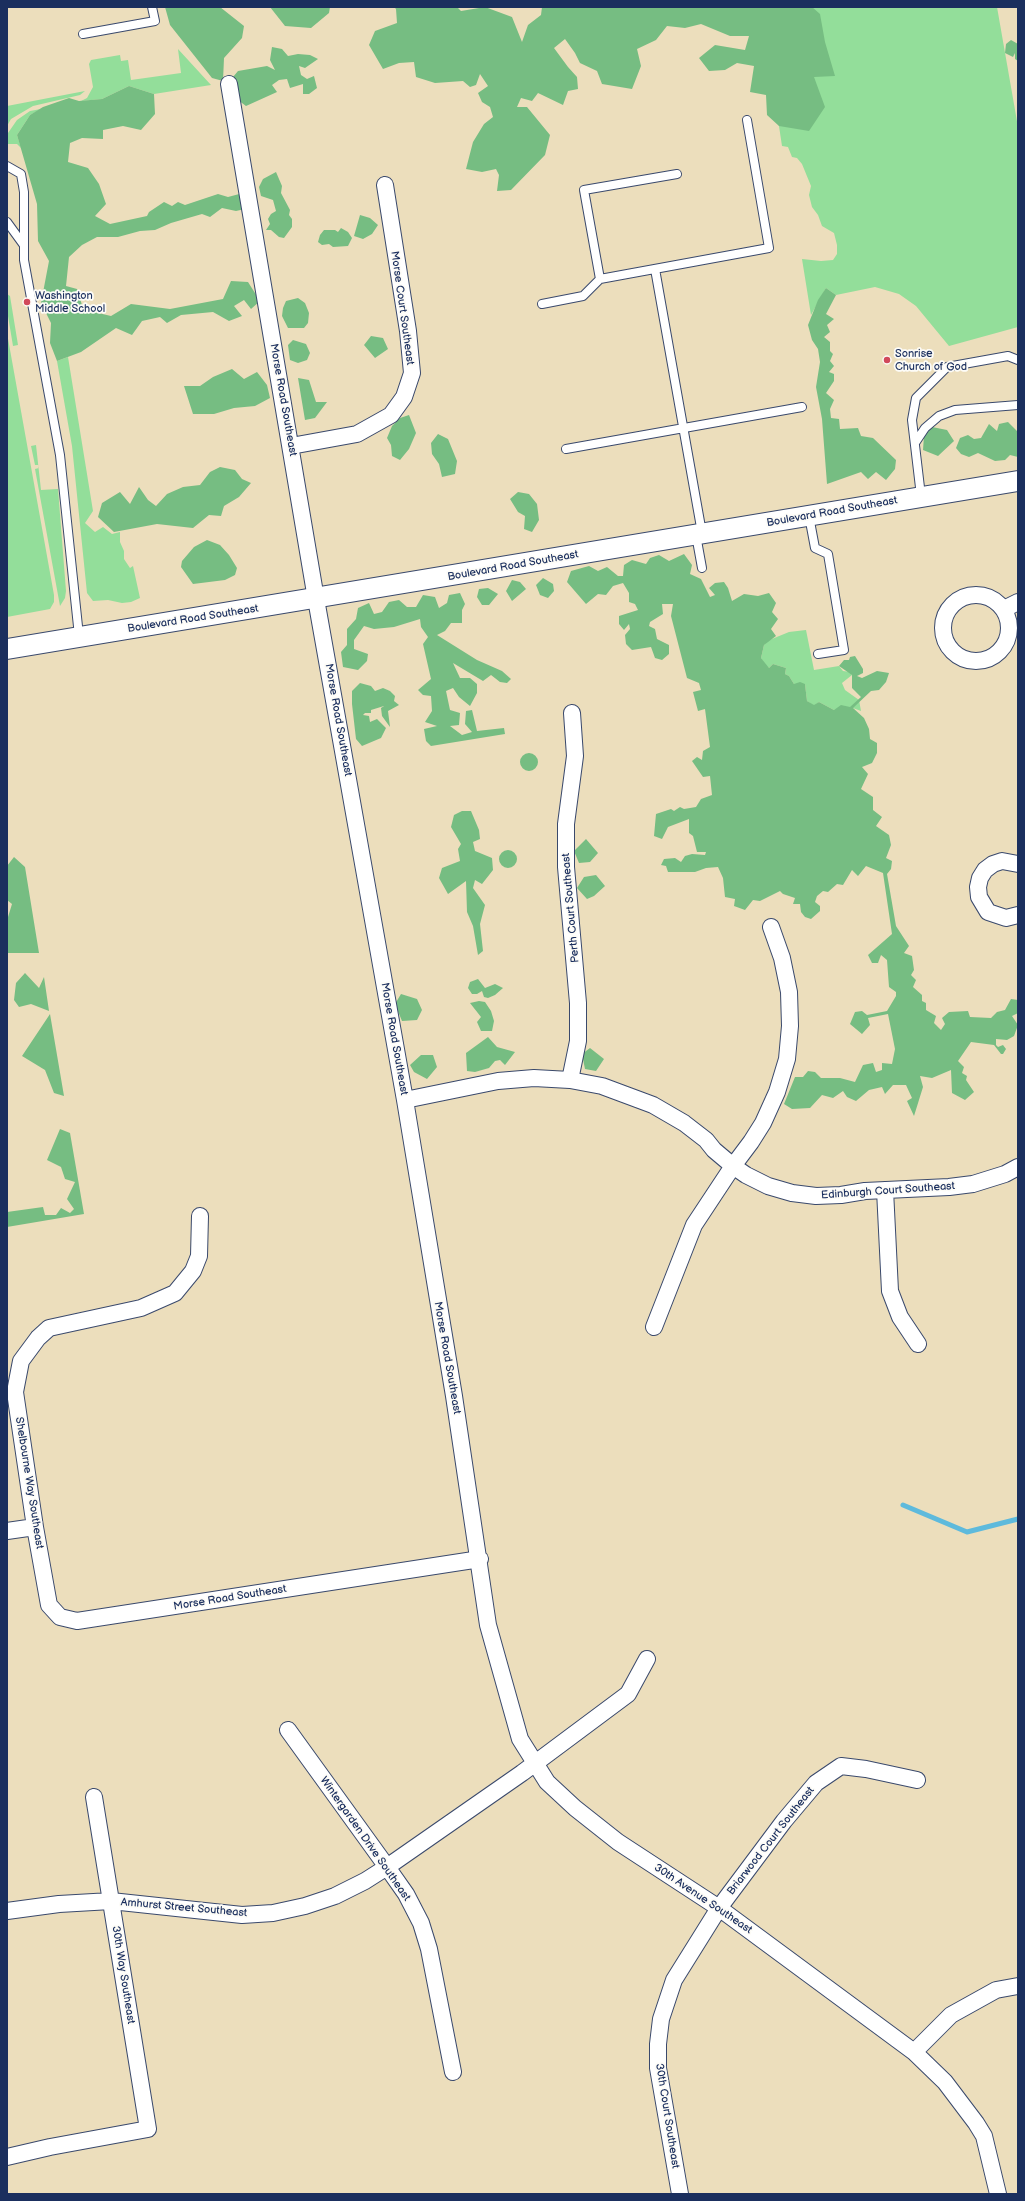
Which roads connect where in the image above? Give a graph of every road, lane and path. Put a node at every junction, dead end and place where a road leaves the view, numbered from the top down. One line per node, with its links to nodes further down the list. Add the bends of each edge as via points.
1 (152, 7): 2 (lane, via 155,21)
2 (83, 34)
3 (229, 84): 18 (street, Morse Road Southeast)
4 (747, 120): 10 (lane, via 770,248)
5 (7, 166): 9 (lane, via 21,174 24,192)
6 (677, 174): 11 (lane, via 584,190)
7 (385, 185): 18 (street, Morse Court Southeast, via 412,373 404,397 391,415 357,434)
8 (7, 222): 9 (lane)
9 (23, 244): 28 (lane, via 60,456)
10 (655, 269): 11 (lane); 16 (lane)
11 (600, 278): 12 (lane, via 583,296)
12 (542, 304)
13 (1018, 360): 17 (lane, via 1008,356 947,367 916,398 912,420)
14 (1018, 405): 17 (lane, via 955,410 939,416 925,428)
15 (802, 407): 16 (lane)
16 (683, 428): 19 (lane); 23 (lane)
17 (915, 443): 21 (lane)
18 (291, 446): 25 (street, Morse Road Southeast)
19 (566, 449)
20 (1018, 481): 21 (street, Boulevard Road Southeast)
21 (921, 497): 22 (street, Boulevard Road Southeast)
22 (809, 516): 23 (street, Boulevard Road Southeast); 30 (lane, via 815,548 828,554 844,650)
23 (699, 535): 24 (lane); 25 (street, Boulevard Road Southeast)
24 (702, 568)
25 (316, 599): 28 (street, Boulevard Road Southeast); 36 (street, Morse Road Southeast)
26 (1018, 602): 27 (street)
27 (1004, 609): 27 (street, via 996,601 976,594 955,601 948,609 942,624 944,640 950,650 958,657 980,662 1000,652 1009,631)
28 (79, 636): 29 (street, Boulevard Road Southeast)
29 (7, 650)
30 (818, 654)
31 (572, 713): 35 (street, Perth Court Southeast, via 575,756 566,824 566,867 578,1003 578,1041)
32 (1018, 864): 33 (street, via 1002,861 993,864 985,870 978,887 979,897 988,912 1006,918)
33 (1018, 915)
34 (771, 927): 37 (street, via 782,958 789,992 790,1026 786,1059 777,1092 763,1123)
35 (570, 1080): 36 (street, Edinburgh Court Southeast, via 534,1078 498,1081); 37 (street, Edinburgh Court Southeast, via 602,1086 653,1105 695,1131)
36 (405, 1100): 46 (street, Morse Road Southeast)
37 (732, 1166): 39 (street, Edinburgh Court Southeast, via 768,1186 792,1193 816,1196); 41 (street, via 694,1225)
38 (1018, 1167): 39 (street, Edinburgh Court Southeast, via 974,1184)
39 (885, 1190): 42 (street, via 890,1291 900,1317)
40 (200, 1216): 43 (street, via 199,1256 192,1271 175,1293 141,1308 49,1328)
41 (654, 1327)
42 (918, 1344)
43 (14, 1360): 44 (street, Shelbourne Way Southeast, via 14,1392)
44 (35, 1527): 45 (street); 47 (street, Shelbourne Way Southeast)
45 (7, 1531)
46 (480, 1559): 47 (street, Morse Road Southeast, via 76,1621 60,1617); 50 (street, 30th Avenue Southeast, via 488,1625 520,1739)
47 (49, 1605)
48 (647, 1659): 50 (street, Amhurst Street Southeast, via 628,1694)
49 (288, 1730): 53 (street, Wintergarden Drive Southeast)
50 (536, 1763): 53 (street, Amhurst Street Southeast); 55 (street, 30th Avenue Southeast, via 548,1782 575,1808 618,1842)
51 (917, 1780): 55 (street, Briarwood Court Southeast, via 841,1766 816,1783)
52 (94, 1797): 54 (street, 30th Way Southeast)
53 (387, 1867): 54 (street, Amhurst Street Southeast, via 335,1896 272,1914 242,1915); 59 (street, Wintergarden Drive Southeast, via 406,1894 421,1923 429,1949)
54 (111, 1902): 56 (street, Amhurst Street Southeast, via 58,1904); 60 (street, 30th Way Southeast, via 148,2129)
55 (719, 1908): 58 (street, 30th Avenue Southeast); 61 (street, 30th Court Southeast, via 674,1980 661,2019 658,2068)
56 (7, 1911)
57 (1018, 1986): 58 (street, via 996,1990 951,2015)
58 (914, 2052): 62 (street, 30th Avenue Southeast, via 945,2082 984,2136)
59 (453, 2072)
60 (7, 2157)
61 (680, 2194)
62 (998, 2194)

